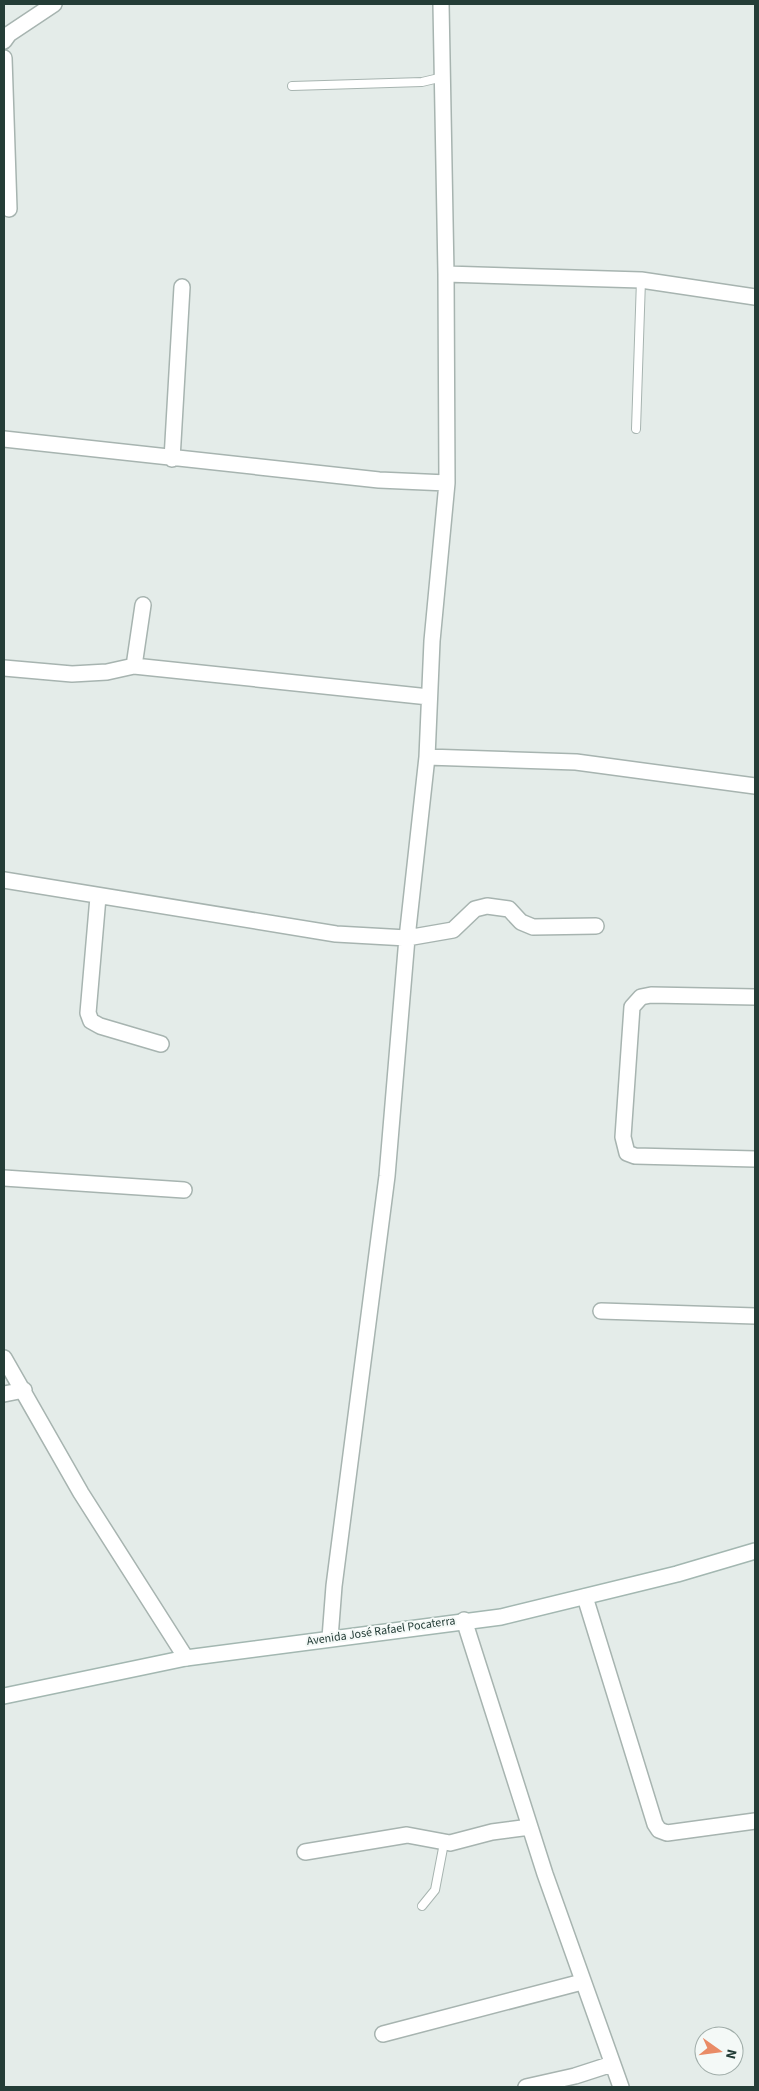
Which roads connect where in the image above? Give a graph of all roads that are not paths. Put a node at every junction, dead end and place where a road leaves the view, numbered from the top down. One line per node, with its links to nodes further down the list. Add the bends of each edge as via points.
1 (54, 4): 3 (street, via 9,34)
2 (441, 4): 5 (street)
3 (4, 42)
4 (4, 58): 7 (street)
5 (443, 77): 6 (lane, via 422,82); 8 (street)
6 (292, 86)
7 (9, 209)
8 (446, 274): 9 (street); 15 (street)
9 (641, 280): 11 (street); 12 (lane)
10 (182, 287): 14 (street)
11 (755, 297)
12 (636, 429)
13 (4, 439): 14 (street)
14 (172, 459): 15 (street, via 379,480)
15 (447, 483): 19 (street)
16 (143, 605): 17 (street)
17 (134, 666): 18 (street, via 72,674); 19 (street)
18 (4, 668)
19 (429, 697): 20 (street)
20 (427, 757): 21 (street, via 576,762); 25 (street)
21 (755, 786)
22 (4, 880): 23 (street)
23 (98, 897): 25 (street, via 336,934); 27 (street, via 88,1013 91,1021)
24 (596, 926): 25 (street, via 532,927 521,922 509,909 487,906 475,909 453,930)
25 (407, 938): 39 (street, via 387,1176)
26 (755, 997): 28 (street, via 641,996 632,1008 622,1137 627,1153 634,1156)
27 (160, 1044)
28 (755, 1160)
29 (4, 1178): 30 (street)
30 (184, 1190)
31 (601, 1311): 32 (street)
32 (755, 1316)
33 (4, 1358): 34 (street)
34 (24, 1390): 35 (street); 40 (street, via 81,1493)
35 (4, 1394)
36 (755, 1551): 37 (street, Avenida José Rafael Pocaterra)
37 (585, 1597): 38 (street, Avenida José Rafael Pocaterra, via 501,1617); 42 (street, via 659,1830 667,1833)
38 (464, 1620): 39 (street, Avenida José Rafael Pocaterra); 43 (street)
39 (330, 1638): 40 (street, Avenida José Rafael Pocaterra)
40 (186, 1658): 41 (street, Avenida José Rafael Pocaterra)
41 (4, 1696)
42 (755, 1821)
43 (530, 1827): 44 (street); 47 (street)
44 (444, 1843): 45 (street, via 407,1835); 46 (lane, via 435,1890)
45 (305, 1852)
46 (422, 1906)
47 (582, 1982): 48 (street); 49 (street)
48 (383, 2034)
49 (612, 2064): 50 (street); 51 (street)
50 (526, 2087)
51 (621, 2087)

